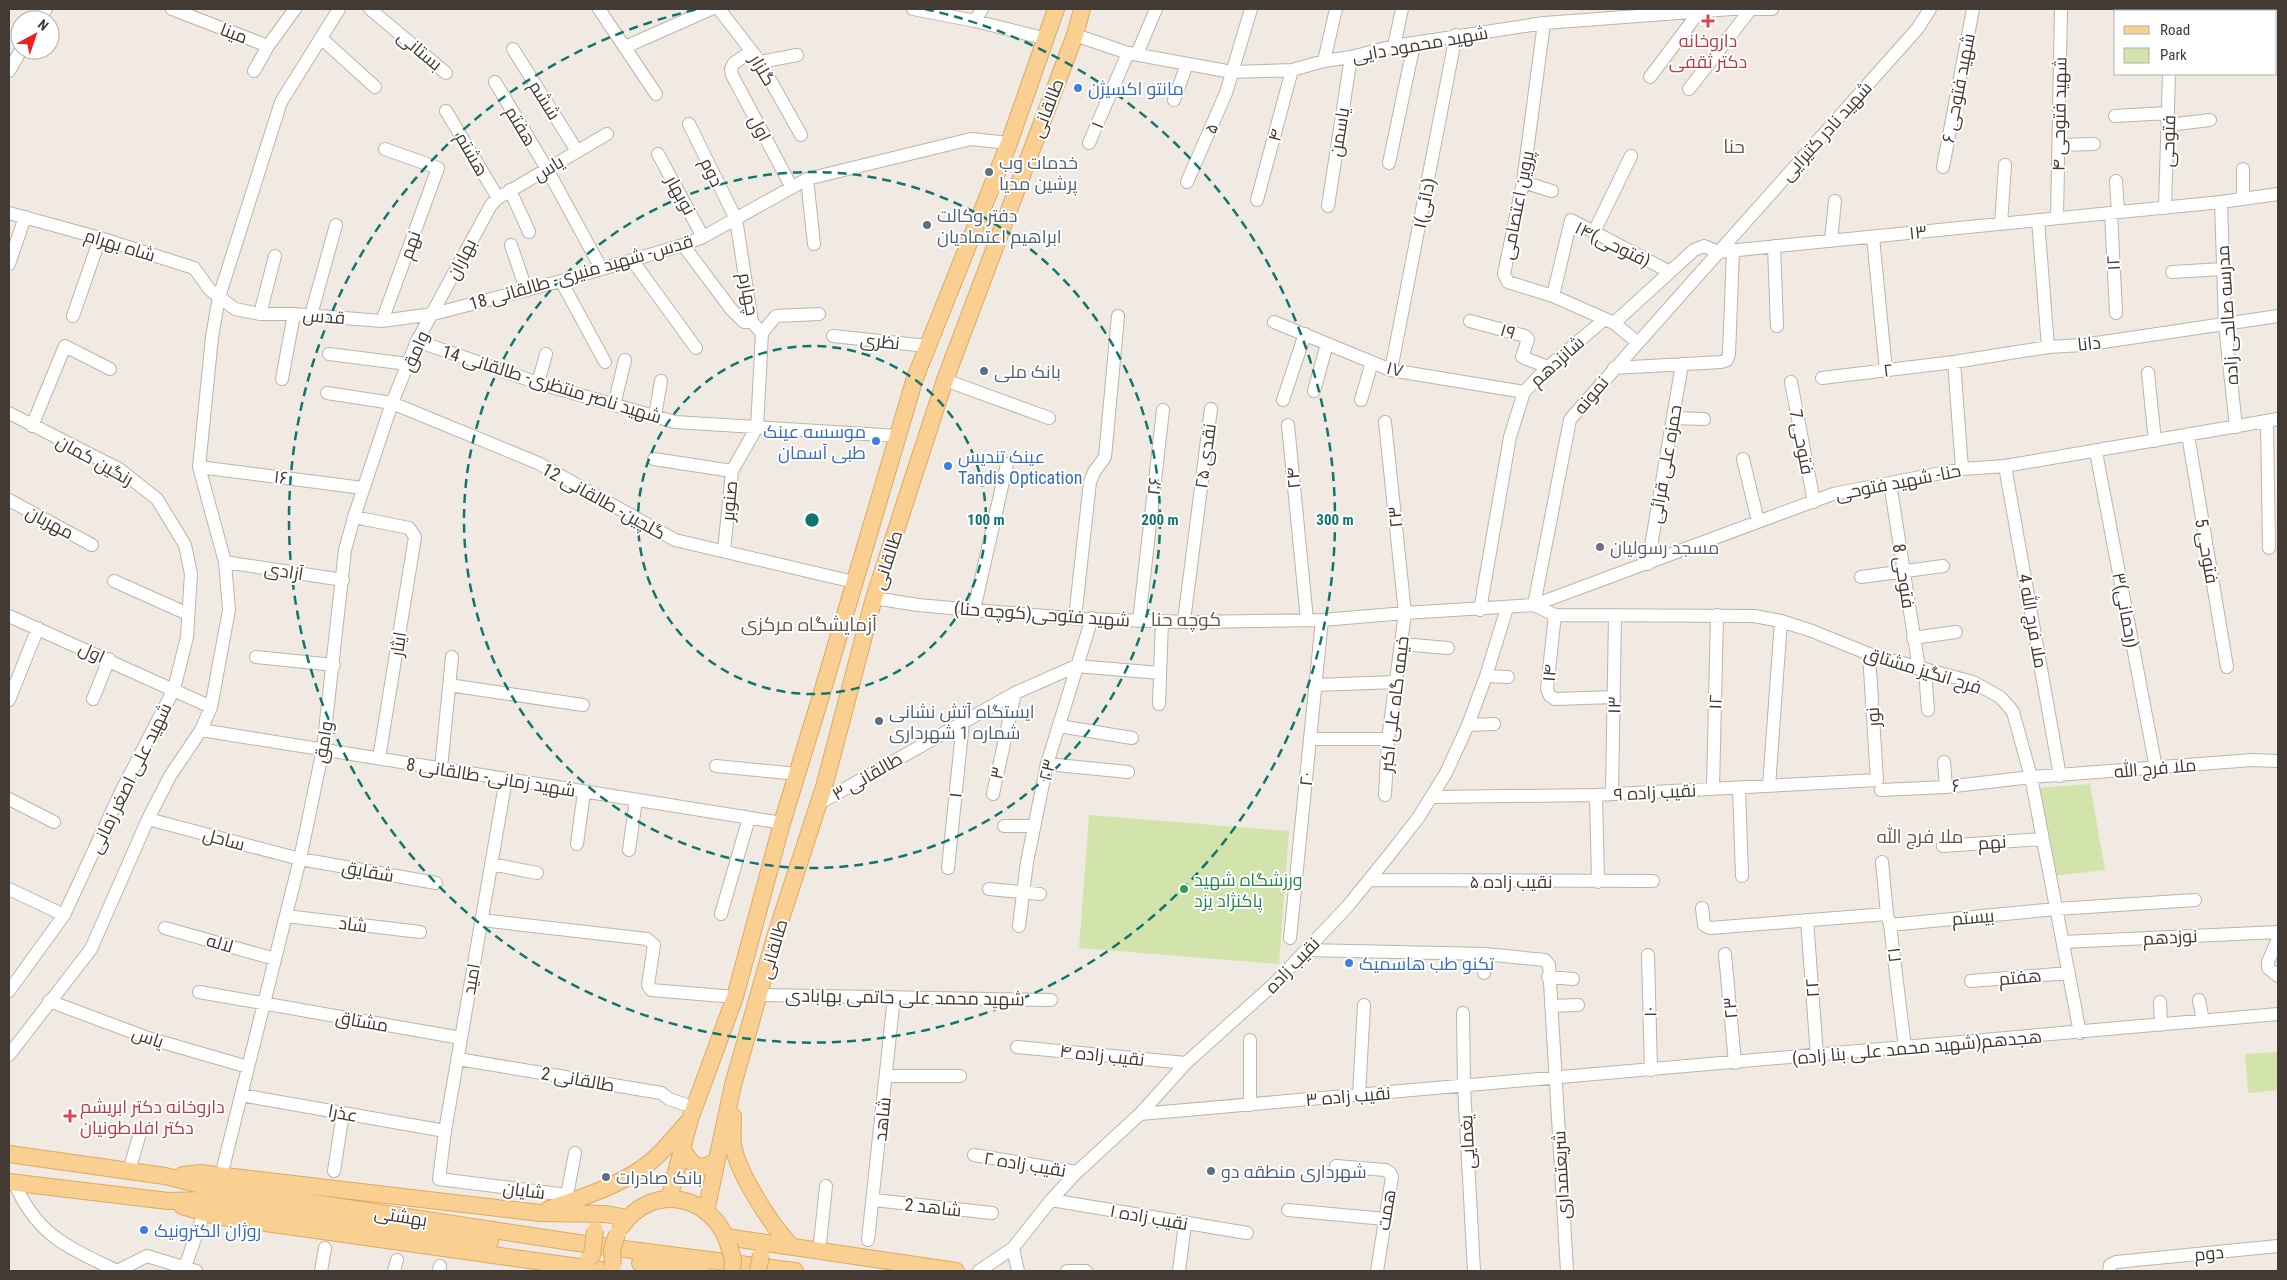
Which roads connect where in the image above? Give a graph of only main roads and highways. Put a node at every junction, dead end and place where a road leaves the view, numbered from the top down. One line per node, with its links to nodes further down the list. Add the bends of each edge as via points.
1 (1056, 9): 4 (main road, طالقانی, via 1009,143 927,346 782,824 735,997)
2 (1082, 9): 3 (main road, طالقانی, via 945,380 874,598 818,804)
3 (732, 1085): 7 (main road, طالقانی); 17 (main road, via 733,1145 744,1175)
4 (692, 1114): 5 (main road, طالقانی); 13 (main road, via 667,1146 641,1169 606,1188)
5 (682, 1149): 7 (main road, via 690,1162 700,1167 709,1166); 10 (main road, طالقانی)
6 (9, 1154): 8 (main road, بهشتی)
7 (717, 1160): 12 (main road, طالقانی)
8 (166, 1176): 13 (main road, via 200,1174); 23 (main road, بهشتی, via 209,1187 585,1244)
9 (12, 1182): 11 (main road, بهشتی)
10 (669, 1199): 12 (main road, via 689,1202); 15 (main road, via 654,1201)
11 (168, 1201): 19 (main road, via 204,1213); 21 (main road, بهشتی, via 205,1200)
12 (706, 1211): 16 (main road, via 718,1222)
13 (540, 1213): 14 (main road)
14 (576, 1214): 15 (main road); 19 (main road, bridge, via 587,1217 595,1230 592,1255)
15 (628, 1218): 20 (main road, bridge, via 617,1234 612,1250)
16 (728, 1241): 17 (main road); 22 (main road, bridge, via 733,1259)
17 (786, 1246): 18 (main road, via 768,1247); 24 (main road)
18 (759, 1263)
19 (575, 1266): 20 (main road)
20 (612, 1269)
21 (701, 1271)
22 (732, 1271)
23 (795, 1271)
24 (956, 1271)

